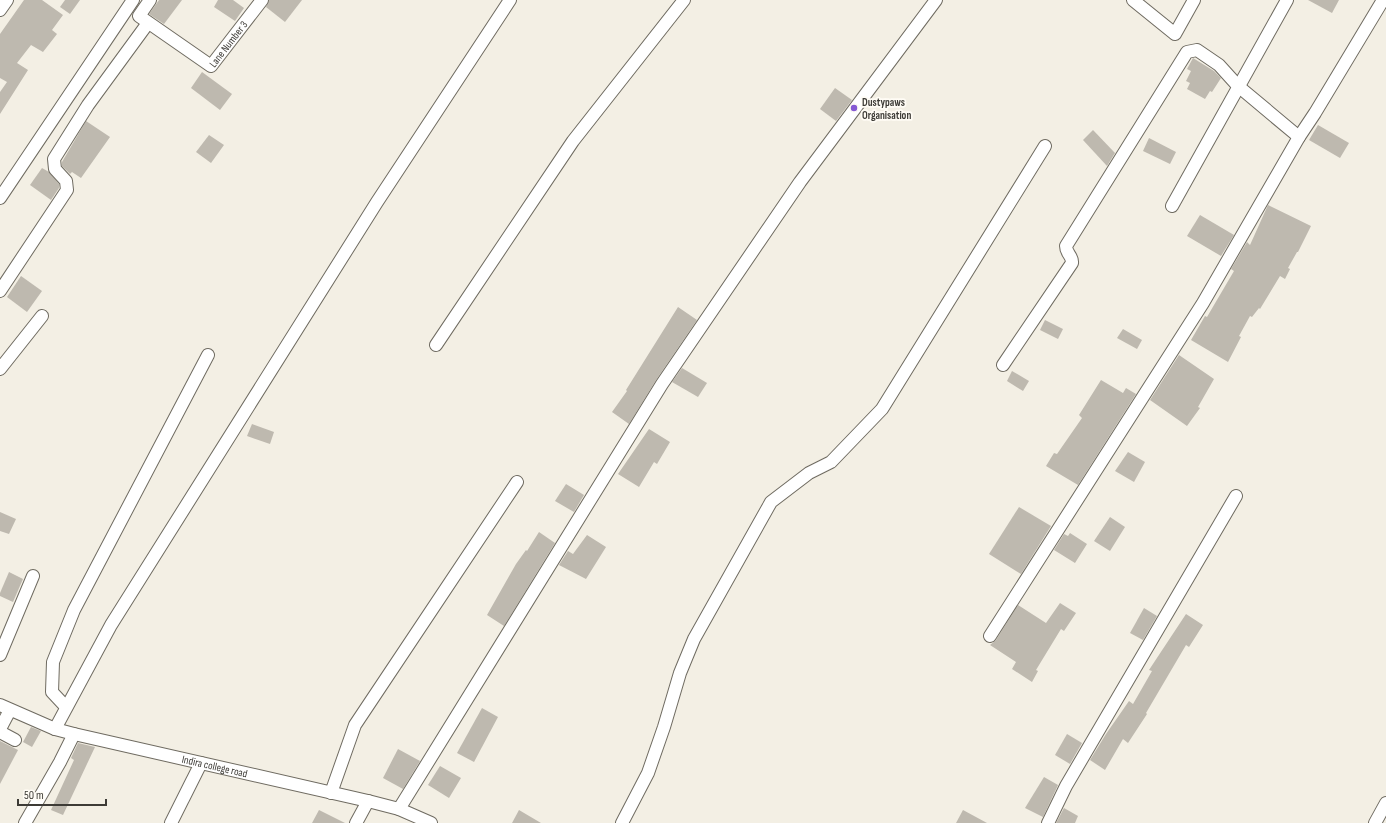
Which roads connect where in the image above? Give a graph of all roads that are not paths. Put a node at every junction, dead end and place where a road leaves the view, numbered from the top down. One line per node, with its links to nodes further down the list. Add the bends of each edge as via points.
1 (7, 0): 12 (street)
2 (133, 0): 17 (street)
3 (150, 0): 13 (street, via 139,16)
4 (262, 0): 13 (street, Lane Number 3, via 211,66)
5 (510, 0): 31 (street, via 376,202 111,625)
6 (684, 0): 21 (street, via 573,141)
7 (936, 0): 40 (street, via 800,182 662,384)
8 (1133, 0): 9 (street, via 1175,34)
9 (1194, 0)
10 (1287, 0): 14 (street)
11 (1383, 0): 15 (street)
12 (0, 10)
13 (148, 23): 19 (street, via 88,105 54,159 55,169 66,181 67,190)
14 (1238, 86): 15 (street); 18 (street); 23 (street, via 1205,54 1197,50 1187,52 1066,246 1072,262)
15 (1299, 137): 28 (street, via 1203,303)
16 (1045, 146): 45 (street, via 882,409 831,462 809,473 771,502 694,639 680,673 648,773)
17 (0, 198)
18 (1172, 206)
19 (0, 290)
20 (42, 316): 24 (street)
21 (436, 345)
22 (208, 355): 31 (street, via 74,610 59,644 53,662 52,692)
23 (1003, 366)
24 (0, 368)
25 (517, 482): 37 (street, via 354,726)
26 (1236, 496): 46 (street, via 1070,779)
27 (34, 576): 29 (street)
28 (990, 636)
29 (0, 654)
30 (5, 707): 32 (street, Indira college road); 33 (street)
31 (66, 707): 32 (street)
32 (55, 729): 34 (street, Indira college road)
33 (0, 730): 35 (street)
34 (74, 734): 36 (street, Indira college road); 41 (street)
35 (15, 740)
36 (201, 764): 37 (street, Indira college road); 42 (street)
37 (331, 793): 38 (street, Indira college road)
38 (368, 801): 40 (street, Indira college road); 43 (street)
39 (1386, 803): 47 (street)
40 (398, 809): 44 (street, Indira college road)
41 (25, 823)
42 (171, 823)
43 (356, 823)
44 (431, 823)
45 (622, 823)
46 (1048, 823)
47 (1375, 823)

